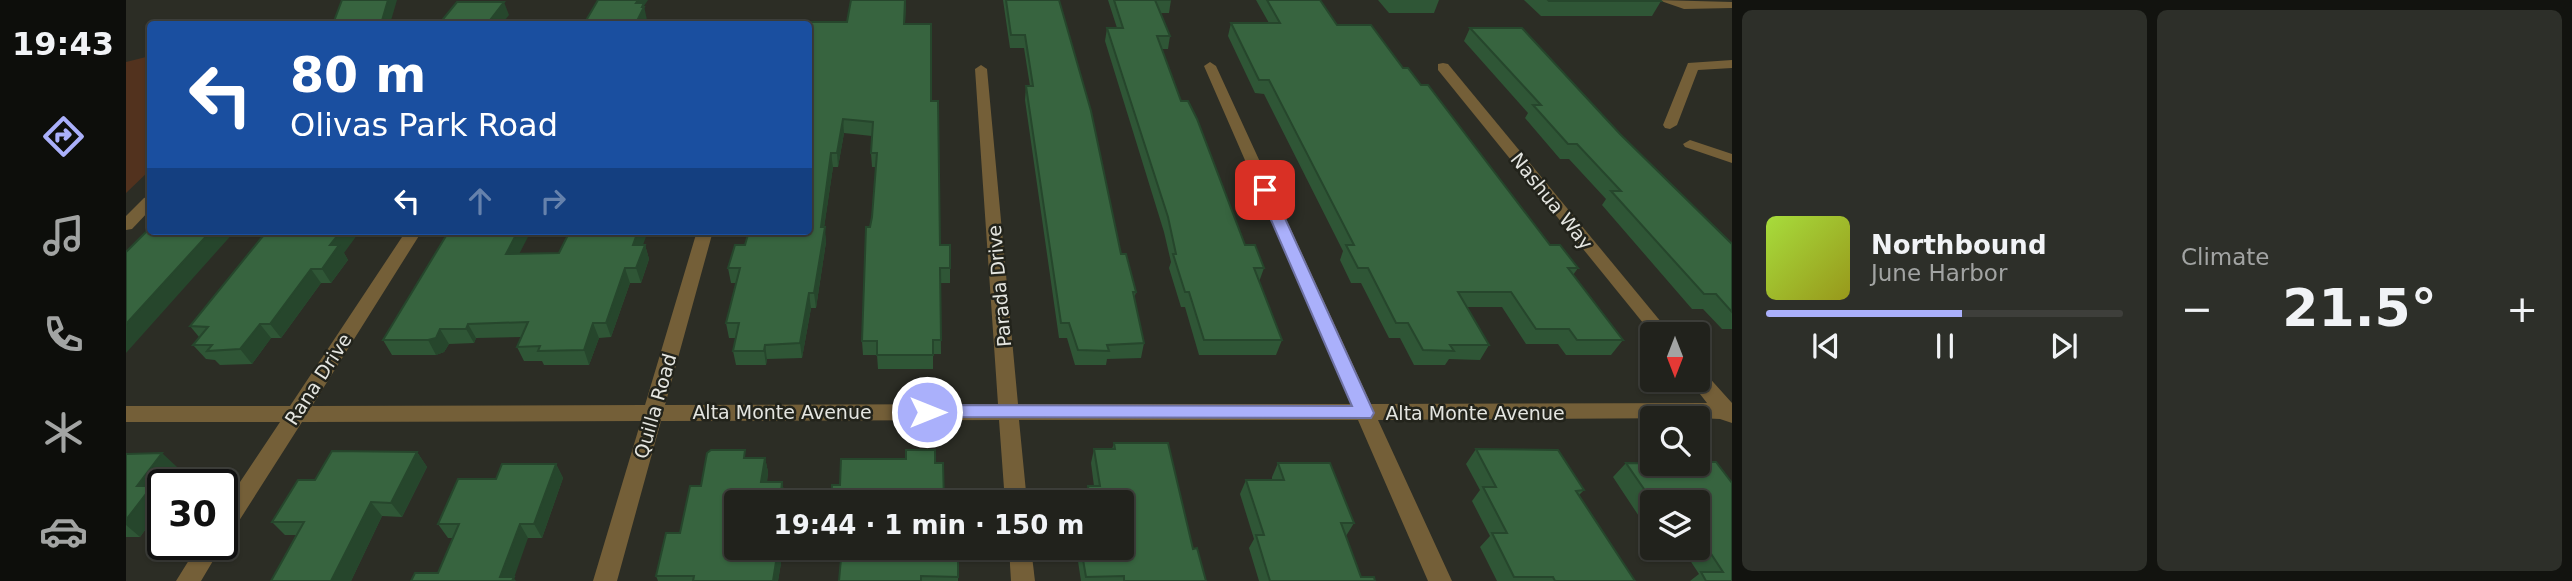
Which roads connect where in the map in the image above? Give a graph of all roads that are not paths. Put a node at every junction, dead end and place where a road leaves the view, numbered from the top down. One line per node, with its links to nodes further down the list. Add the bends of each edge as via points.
1 (1664, 0): 2 (street, via 1684,6)
2 (1732, 5)
3 (1732, 64): 7 (street, via 1693,66)
4 (1210, 66): 19 (street)
5 (1443, 67): 14 (street, Nashua Way)
6 (981, 69): 18 (street, Parada Drive)
7 (1670, 125)
8 (1690, 144): 9 (street)
9 (1732, 159)
10 (147, 204): 11 (street)
11 (126, 225)
12 (411, 235): 17 (street, Rana Drive)
13 (704, 235): 16 (street, Quilla Road)
14 (1652, 322)
15 (1710, 392): 21 (street)
16 (654, 411): 17 (street, Alta Monte Avenue); 18 (street, Alta Monte Avenue); 27 (street, Quilla Road)
17 (297, 412): 20 (street, Alta Monte Avenue); 23 (street, Rana Drive)
18 (1009, 412): 19 (street, Alta Monte Avenue); 22 (street, Parada Drive)
19 (1365, 413): 21 (street, Alta Monte Avenue); 29 (street)
20 (126, 414)
21 (1730, 414)
22 (1015, 490)
23 (238, 503)
24 (202, 560): 26 (street)
25 (1021, 560): 28 (street)
26 (188, 581)
27 (605, 581)
28 (1023, 581)
29 (1440, 581)

